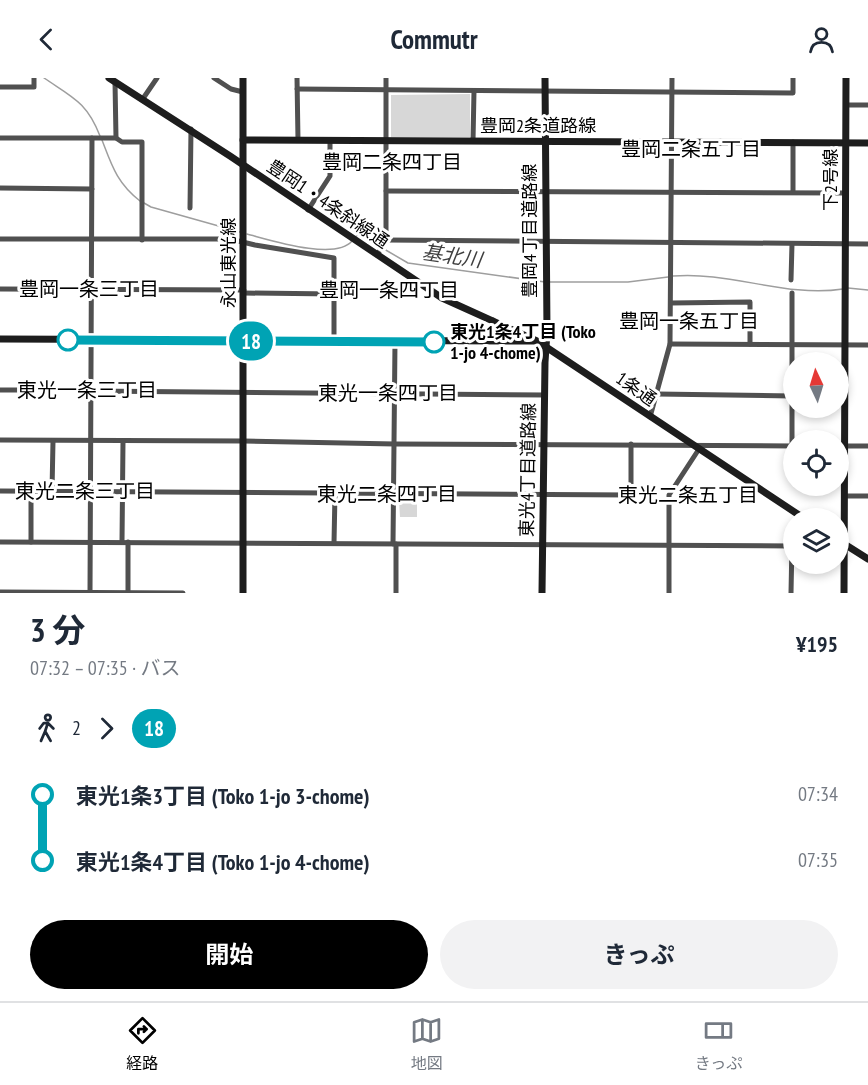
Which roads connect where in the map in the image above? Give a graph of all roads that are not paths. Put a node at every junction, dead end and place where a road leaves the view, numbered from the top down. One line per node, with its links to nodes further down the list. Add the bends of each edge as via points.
1 (34, 78): 12 (street, via 34,87)
2 (157, 78): 19 (street)
3 (214, 78): 17 (street)
4 (243, 78): 17 (street, 永山東光線)
5 (297, 78): 13 (street)
6 (386, 78): 14 (street)
7 (545, 78): 16 (street, 豊岡4丁目道路線)
8 (672, 78): 18 (street)
9 (793, 78): 18 (street, via 793,93)
10 (846, 78): 20 (street, 下2号線)
11 (112, 80): 19 (street, 豊岡1・4条斜線通); 25 (street)
12 (0, 87)
13 (297, 89): 14 (street); 27 (street)
14 (386, 90): 15 (street); 29 (street)
15 (474, 91): 16 (street); 30 (street)
16 (545, 91): 18 (street); 31 (street, 豊岡4丁目道路線)
17 (243, 92): 26 (street, 永山東光線)
18 (672, 92): 32 (street)
19 (142, 100): 22 (street, 豊岡1・4条斜線通)
20 (846, 105): 21 (street); 34 (street, 下2号線)
21 (868, 105)
22 (191, 129): 36 (street, 豊岡1・4条斜線通); 44 (street)
23 (0, 138): 24 (street)
24 (94, 138): 25 (street); 38 (street)
25 (116, 138): 49 (street, via 122,142 142,142)
26 (243, 140): 27 (street, 豊岡2条道路線); 36 (street, 永山東光線)
27 (298, 140): 28 (street, 豊岡2条道路線)
28 (330, 140): 29 (street, 豊岡2条道路線); 45 (street, via 330,176)
29 (385, 140): 30 (street, 豊岡2条道路線); 39 (street)
30 (473, 141): 31 (street, 豊岡2条道路線)
31 (545, 141): 32 (street, 豊岡2条道路線); 40 (street, 豊岡4丁目道路線)
32 (671, 142): 33 (street, 豊岡2条道路線); 41 (street)
33 (793, 142): 34 (street, 豊岡2条道路線); 42 (street)
34 (846, 142): 35 (street, 豊岡2条道路線); 43 (street, 下2号線)
35 (868, 143)
36 (244, 165): 45 (street, 豊岡1・4条斜線通); 47 (street, 永山東光線)
37 (0, 188): 38 (street)
38 (92, 189): 48 (street)
39 (386, 190): 40 (street); 55 (street)
40 (545, 192): 41 (street); 50 (street, 豊岡4丁目道路線)
41 (671, 192): 42 (street); 51 (street)
42 (793, 192): 43 (street)
43 (846, 193): 53 (street, 下2号線)
44 (190, 208)
45 (308, 210): 55 (street, 豊岡1・4条斜線通, via 359,244)
46 (0, 239): 48 (street)
47 (244, 239): 49 (street); 59 (street, 永山東光線); 61 (street, via 255,245 334,258)
48 (92, 240): 49 (street); 58 (street)
49 (142, 240)
50 (545, 243): 51 (street); 55 (street); 76 (street, 豊岡4丁目道路線)
51 (671, 243): 52 (street); 62 (street)
52 (792, 243): 53 (street); 56 (street)
53 (846, 244): 54 (street); 74 (street, 下2号線)
54 (868, 244)
55 (382, 247): 63 (street, 豊岡1・4条斜線通, via 442,298)
56 (791, 280)
57 (0, 289): 58 (street)
58 (92, 290): 59 (street); 65 (street)
59 (244, 292): 61 (street); 66 (street, 永山東光線)
60 (792, 293): 73 (street)
61 (334, 294): 68 (street)
62 (671, 303): 71 (street); 72 (street, via 750,303)
63 (493, 320): 67 (street, 豊岡1・4条斜線通); 70 (street)
64 (0, 339): 65 (street)
65 (91, 340): 66 (street); 80 (street)
66 (244, 341): 68 (street); 81 (street, 永山東光線)
67 (537, 341): 70 (street); 76 (street, 1条通)
68 (334, 342): 69 (street)
69 (395, 342): 70 (street); 82 (street)
70 (487, 342)
71 (670, 344): 72 (street); 83 (street)
72 (750, 344): 73 (street)
73 (792, 345): 74 (street); 77 (street)
74 (845, 345): 75 (street); 87 (street)
75 (868, 345)
76 (546, 347): 84 (street, 東光4丁目道路線); 86 (street, 1条通)
77 (792, 352)
78 (0, 390): 79 (street)
79 (21, 390)
80 (90, 390): 81 (street); 90 (street)
81 (244, 392): 82 (street); 92 (street, 永山東光線)
82 (395, 394): 84 (street); 93 (street)
83 (657, 394): 85 (street); 86 (street)
84 (545, 395): 94 (street, 東光4丁目道路線)
85 (783, 396)
86 (650, 417): 96 (street, 1条通)
87 (842, 430)
88 (0, 440): 89 (street)
89 (53, 441): 90 (street); 103 (street)
90 (90, 441): 91 (street); 104 (street)
91 (123, 441): 92 (street); 105 (street)
92 (244, 441): 93 (street); 106 (street, 永山東光線)
93 (395, 444): 94 (street); 108 (street)
94 (544, 444): 95 (street); 109 (street, 東光4丁目道路線)
95 (631, 444): 96 (street); 109 (street, via 631,495)
96 (691, 444): 97 (street); 100 (street, 1条通)
97 (783, 446)
98 (849, 446): 99 (street)
99 (868, 446)
100 (699, 449): 113 (street, 1条通); 124 (street, via 669,495)
101 (0, 491): 102 (street)
102 (32, 491): 103 (street); 116 (street)
103 (52, 491): 104 (street)
104 (90, 491): 105 (street); 118 (street)
105 (123, 491): 106 (street); 117 (street)
106 (243, 493): 107 (street); 119 (street, 永山東光線)
107 (334, 493): 108 (street); 120 (street)
108 (394, 494): 109 (street); 122 (street)
109 (543, 495): 123 (street, 東光4丁目道路線)
110 (845, 496): 114 (street)
111 (849, 496): 112 (street)
112 (868, 496)
113 (788, 508)
114 (844, 508)
115 (0, 542): 116 (street)
116 (31, 542): 118 (street)
117 (125, 542): 118 (street); 119 (street); 132 (street)
118 (90, 543): 131 (street)
119 (243, 543): 120 (street); 134 (street, 永山東光線)
120 (334, 543): 122 (street)
121 (783, 543): 124 (street)
122 (394, 544): 123 (street); 135 (street)
123 (541, 545): 124 (street); 136 (street, 東光4丁目道路線)
124 (669, 546): 137 (street)
125 (849, 547): 126 (street)
126 (868, 559)
127 (792, 574): 138 (street)
128 (843, 574): 139 (street)
129 (0, 592): 130 (street)
130 (49, 592): 131 (street)
131 (90, 593): 132 (street)
132 (128, 593): 133 (street)
133 (183, 593)
134 (243, 593)
135 (396, 593)
136 (542, 593)
137 (669, 593)
138 (791, 593)
139 (844, 593)

